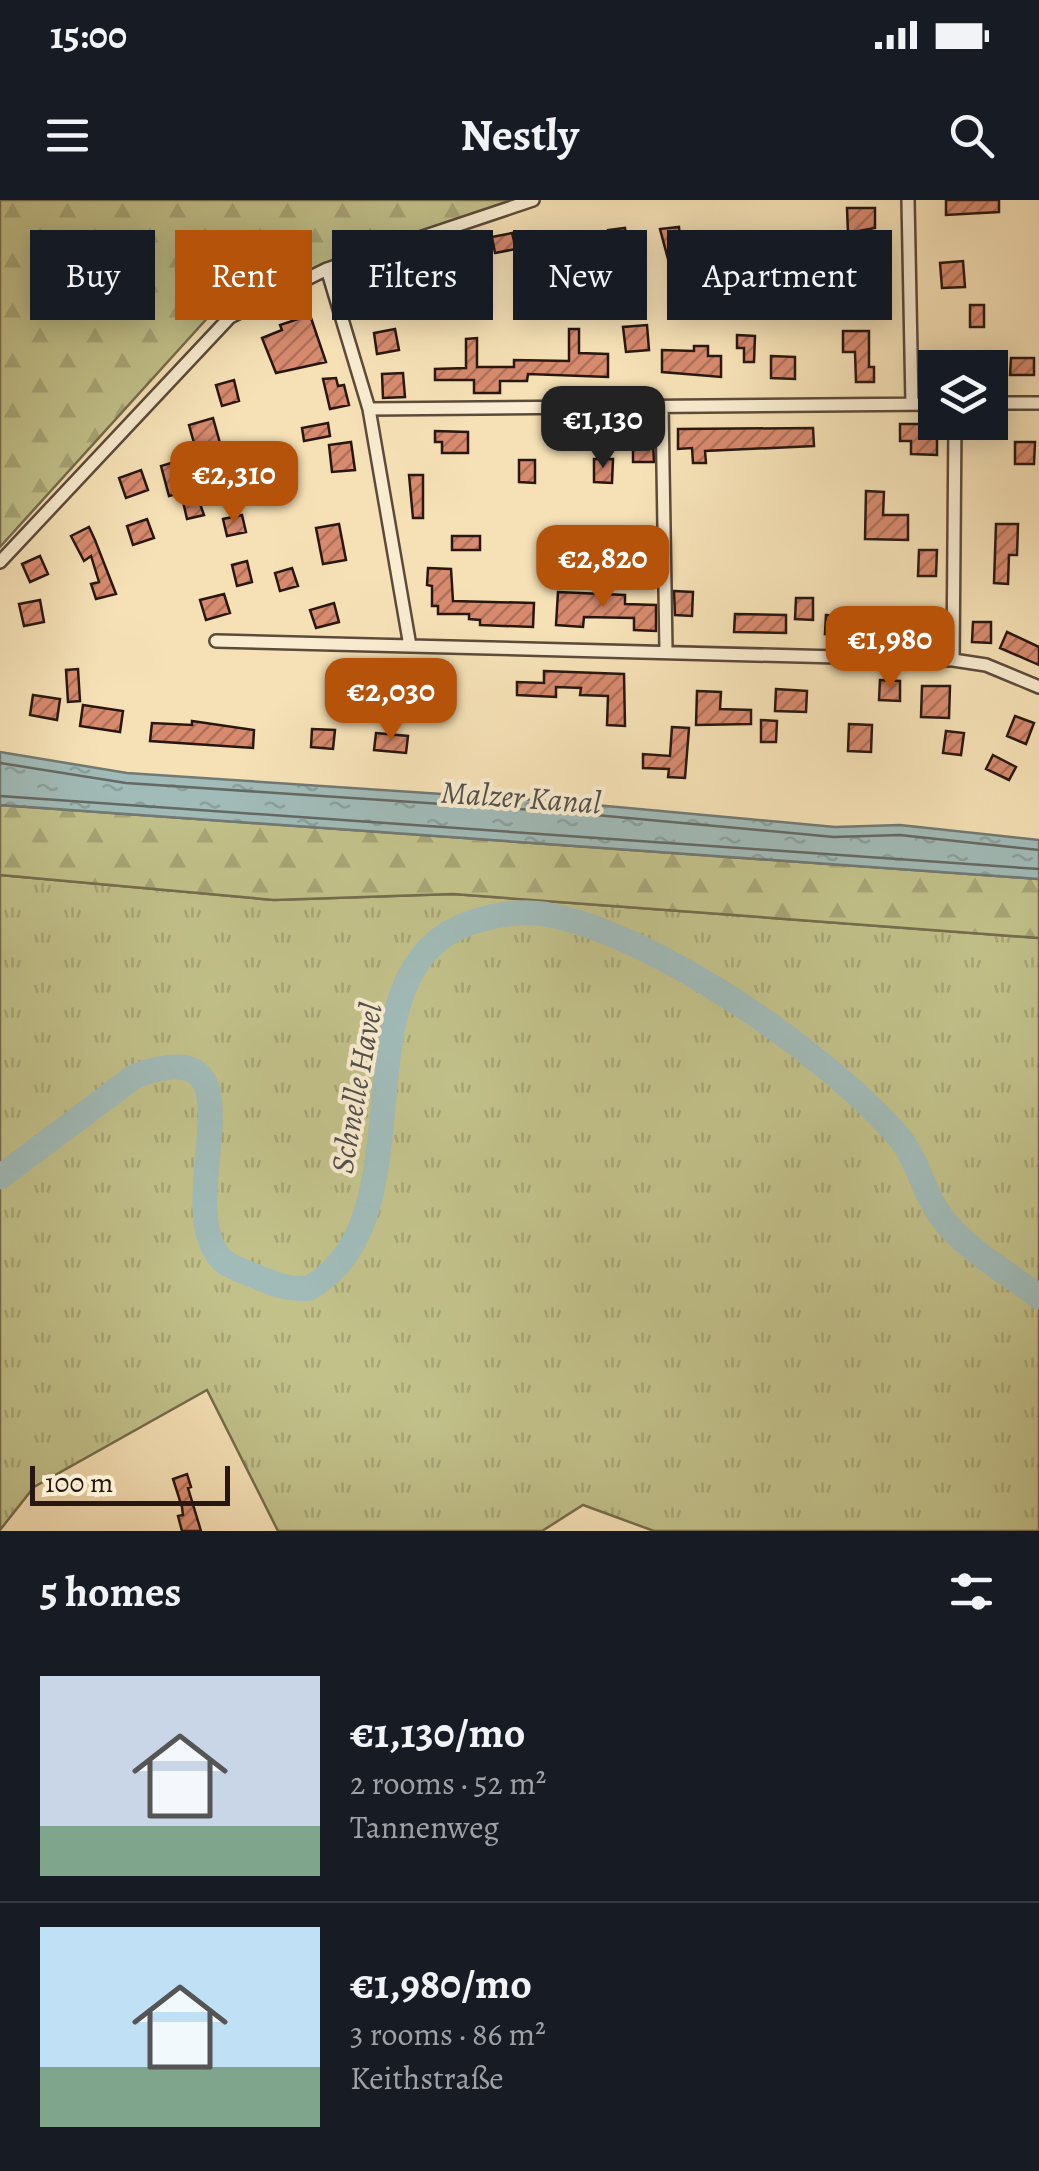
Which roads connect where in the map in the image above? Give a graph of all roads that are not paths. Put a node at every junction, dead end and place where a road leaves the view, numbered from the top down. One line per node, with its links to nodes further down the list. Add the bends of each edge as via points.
1 (533, 200): 3 (street)
2 (908, 200): 6 (street)
3 (327, 270): 9 (street); 11 (street, via 230,317)
4 (1008, 403): 5 (street)
5 (1039, 403)
6 (912, 404): 7 (street); 8 (street)
7 (918, 404)
8 (662, 406): 9 (street); 14 (street)
9 (370, 409): 13 (street)
10 (955, 440): 15 (street)
11 (0, 562)
12 (216, 641): 13 (street)
13 (410, 646): 14 (street)
14 (666, 650): 15 (street)
15 (954, 660): 16 (street)
16 (1039, 687)

